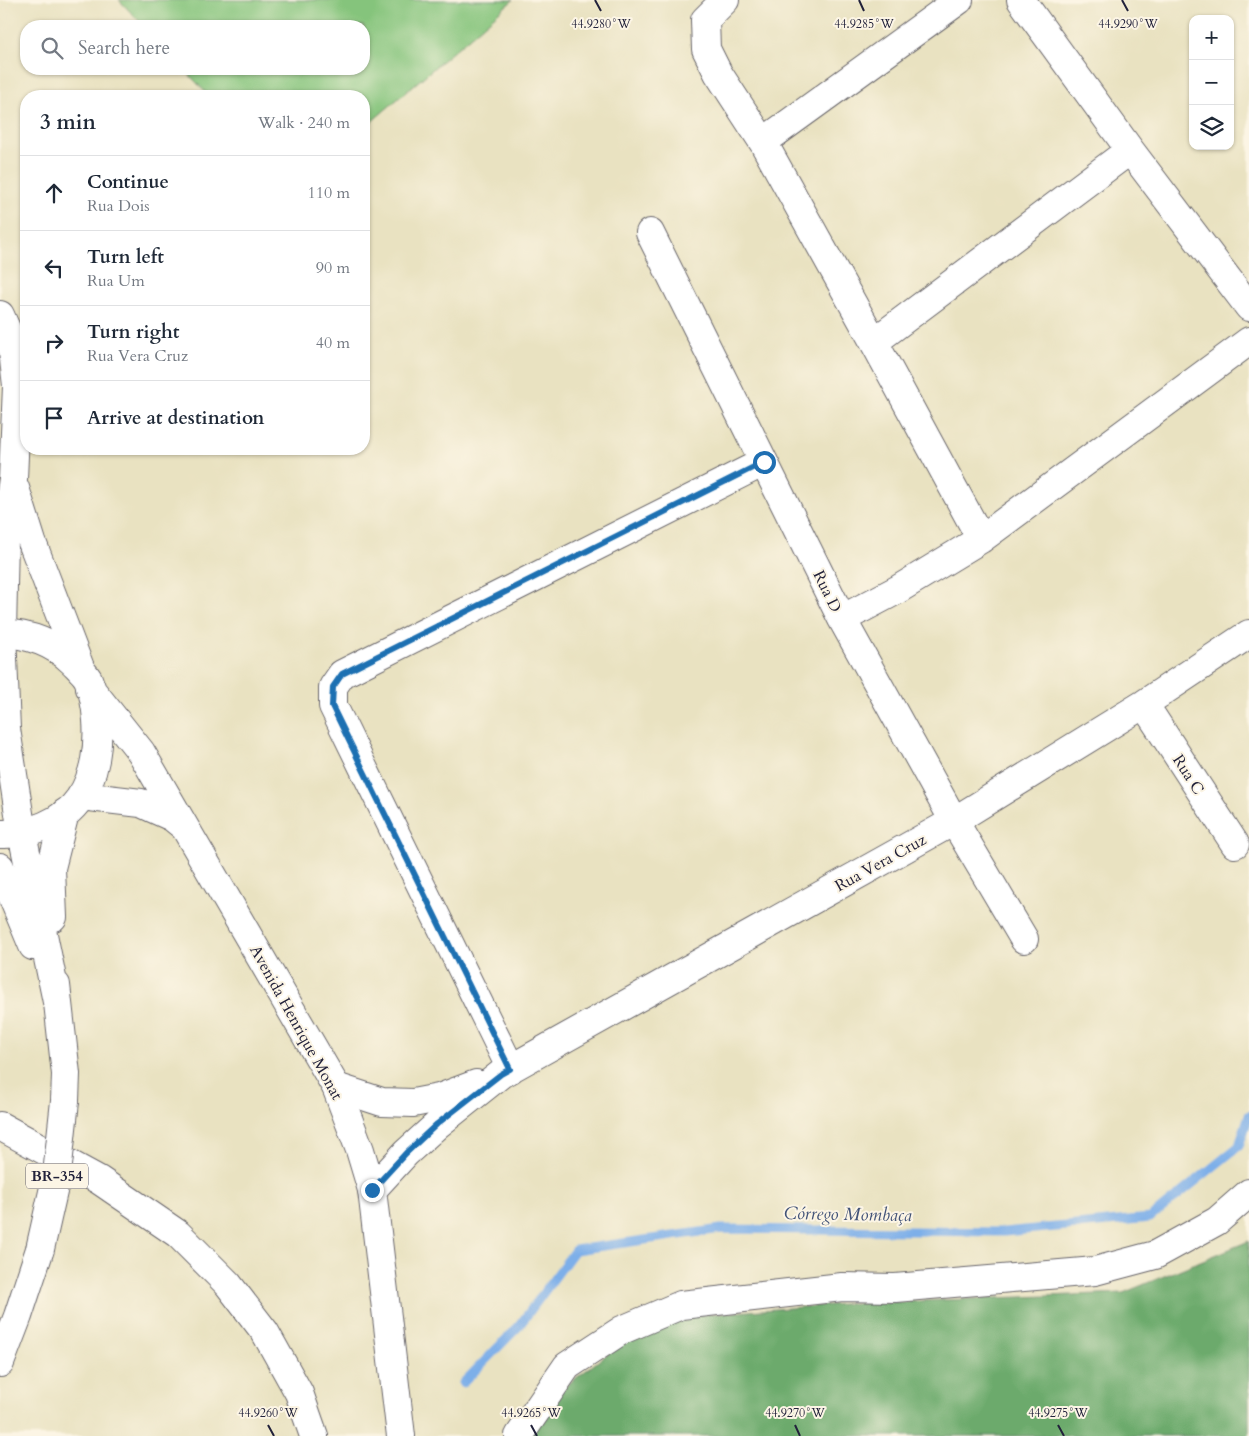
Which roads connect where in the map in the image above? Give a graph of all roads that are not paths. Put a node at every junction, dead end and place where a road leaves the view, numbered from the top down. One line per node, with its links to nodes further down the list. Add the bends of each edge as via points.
1 (725, 0): 4 (main road, via 705,20 706,50)
2 (959, 0): 4 (main road)
3 (1021, 0): 5 (main road)
4 (763, 142): 10 (main road)
5 (1130, 150): 7 (main road); 10 (main road)
6 (650, 233): 11 (main road, Rua D)
7 (1249, 307)
8 (0, 315): 12 (main road, BR-354, via 12,342 18,386)
9 (1249, 340): 13 (main road)
10 (874, 342): 13 (main road)
11 (764, 462): 15 (main road, Rua D); 28 (main road, via 342,674 333,687 332,706)
12 (6, 482): 14 (main road, BR-354); 18 (main road)
13 (980, 539): 15 (main road)
14 (2, 542): 16 (main road, BR-354)
15 (842, 619): 21 (main road, Rua D)
16 (1, 633): 18 (main road, via 25,635 46,642 65,654); 23 (main road, BR-354)
17 (1249, 634): 19 (main road, Rua Vera Cruz)
18 (86, 679): 20 (main road, via 96,710 96,754 90,776); 22 (main road, Avenida Henrique Monat, via 141,752)
19 (1144, 704): 21 (main road, Rua Vera Cruz); 24 (main road, Rua C)
20 (73, 805): 22 (main road, via 141,803 172,816); 23 (main road, via 52,822); 27 (main road, via 51,868)
21 (954, 821): 26 (main road, Rua D); 28 (main road, Rua Vera Cruz)
22 (186, 829): 29 (main road, Avenida Henrique Monat)
23 (11, 834): 27 (main road, BR-354)
24 (1235, 844)
25 (0, 866): 27 (main road)
26 (1024, 940)
27 (57, 1002): 33 (main road, BR-354, bridge, via 66,1074 57,1174 40,1249)
28 (506, 1072): 29 (main road, Rua Vera Cruz, via 439,1098 412,1103 382,1102); 31 (main road, Rua Vera Cruz, via 437,1124)
29 (336, 1087): 31 (main road, Avenida Henrique Monat)
30 (0, 1126): 34 (main road, via 100,1180 178,1234 228,1284 266,1332 299,1393)
31 (372, 1190): 35 (main road, Avenida Henrique Monat)
32 (1249, 1193): 36 (main road, via 1217,1221 1155,1255 1096,1271 895,1288 842,1287 681,1305 622,1330 567,1366)
33 (0, 1363)
34 (314, 1436)
35 (401, 1436)
36 (519, 1436)

